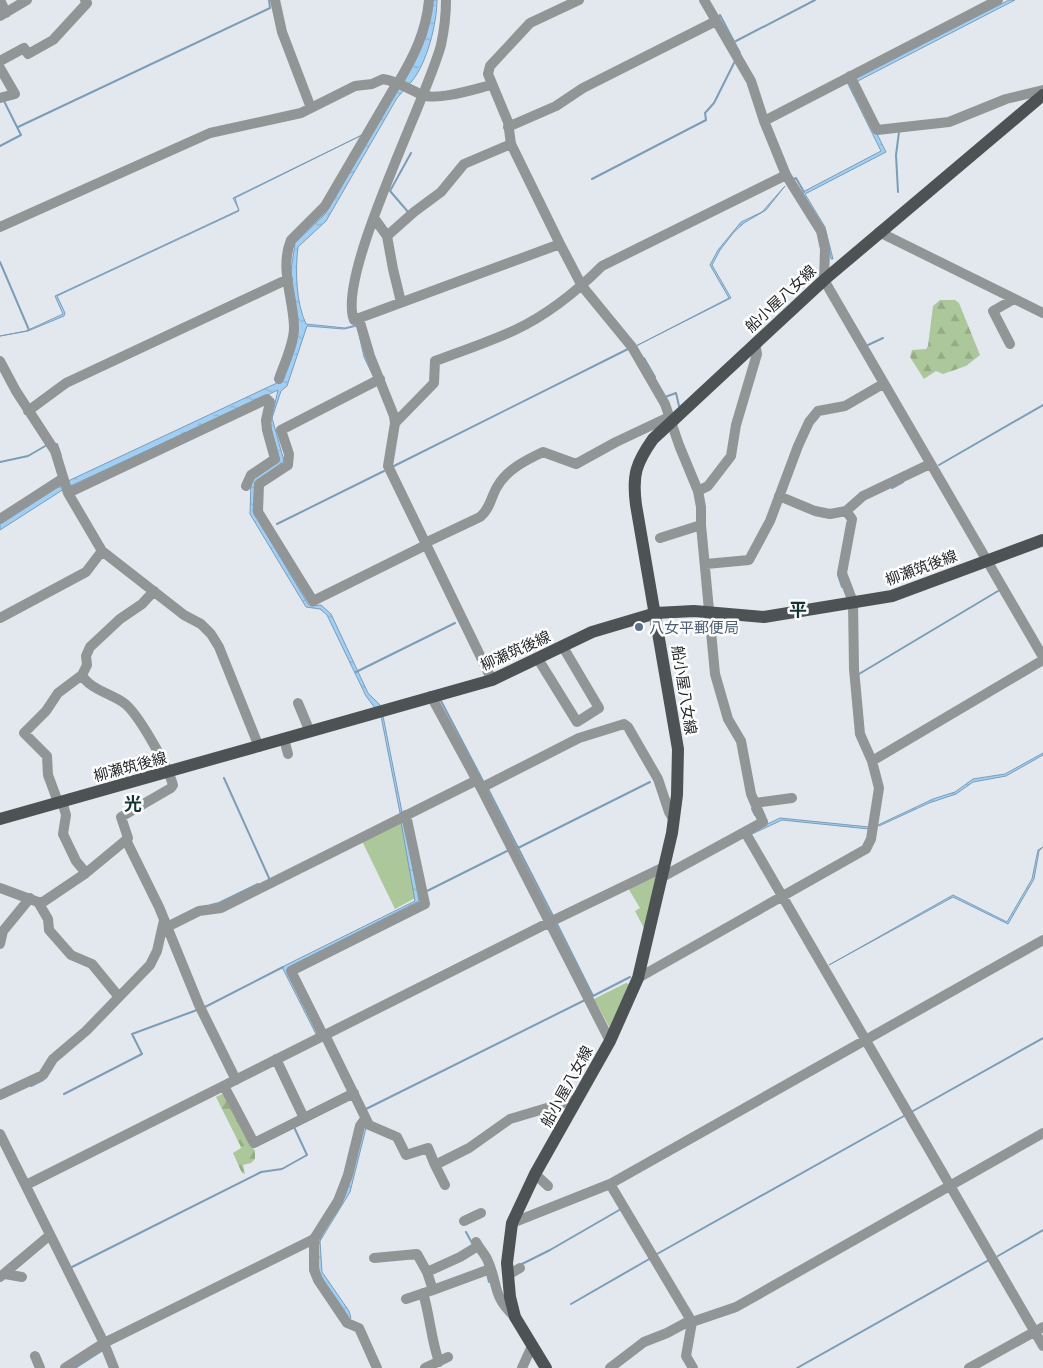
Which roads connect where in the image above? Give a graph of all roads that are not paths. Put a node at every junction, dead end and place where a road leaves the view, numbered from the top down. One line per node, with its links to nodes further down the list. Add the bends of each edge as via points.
1 (0, 0): 10 (street)
2 (27, 0): 10 (street)
3 (85, 0): 12 (street, via 86,4 53,40 28,54 24,48)
4 (275, 0): 23 (street, via 282,32)
5 (429, 0): 17 (street, via 424,30)
6 (446, 0): 14 (street, via 441,45)
7 (579, 0): 18 (street, via 530,23 490,66)
8 (704, 0): 11 (street)
9 (998, 0): 16 (street)
10 (3, 14)
11 (716, 21): 24 (street, via 751,81); 25 (street)
12 (0, 61)
13 (0, 68): 22 (street, via 15,94)
14 (432, 70): 15 (street); 20 (street)
15 (443, 71)
16 (852, 79): 19 (street, via 877,130 949,122 1006,99); 24 (street)
17 (401, 84): 20 (street); 23 (street, via 382,78 372,84 355,86); 33 (street, via 325,206 291,240 287,255)
18 (491, 84): 20 (street, via 440,96); 25 (street)
19 (1043, 90)
20 (423, 95): 28 (street)
21 (1043, 96): 30 (main road, 船小屋八女線)
22 (0, 98)
23 (311, 108): 29 (street, via 210,133)
24 (764, 121): 27 (street)
25 (508, 128): 26 (street)
26 (511, 144): 31 (street, via 464,164 441,192); 32 (street)
27 (786, 175): 34 (street, via 821,231 825,249); 35 (street, via 602,266)
28 (374, 218): 31 (street); 39 (street, via 352,296 352,315 354,320)
29 (0, 227)
30 (879, 232): 34 (main road, 船小屋八女線); 36 (street)
31 (387, 236): 37 (street)
32 (560, 244): 35 (street); 37 (street)
33 (288, 279): 44 (street, via 294,331); 46 (street, via 66,383)
34 (824, 280): 40 (main road, 船小屋八女線); 45 (street)
35 (582, 286): 47 (street, via 632,347 665,404); 48 (street, via 516,330 436,361 434,383)
36 (1014, 299): 38 (street); 41 (street, via 993,311)
37 (402, 302): 39 (street)
38 (1043, 313)
39 (359, 320): 43 (street)
40 (755, 343): 47 (main road, 船小屋八女線); 52 (street, via 757,354 736,426 731,456 708,486)
41 (1010, 344)
42 (0, 361): 46 (street)
43 (380, 379): 48 (street); 60 (street, via 281,430 289,454 288,465 259,484 258,512 312,601)
44 (279, 380)
45 (883, 384): 49 (street); 54 (street, via 845,406 818,412 809,422)
46 (28, 411): 50 (street, via 54,451)
47 (670, 420): 52 (street); 60 (street, via 616,442 576,464 543,452 532,457 501,479 486,513); 66 (main road, 船小屋八女線, via 643,454 633,482)
48 (395, 423): 60 (street, via 388,466)
49 (930, 464): 55 (street, via 862,496); 62 (street)
50 (62, 479): 53 (street); 56 (street)
51 (246, 486): 53 (street, via 251,475 275,459 267,430 270,402 267,399)
52 (698, 491): 57 (street)
53 (68, 492): 61 (street)
54 (779, 496): 55 (street, via 815,511 830,514); 63 (street, via 749,560)
55 (846, 511): 65 (street, via 852,519 842,573)
56 (0, 519)
57 (701, 525): 58 (street); 63 (street)
58 (660, 538)
59 (1043, 540): 62 (main road, 柳瀬筑後線)
60 (426, 544): 73 (street)
61 (102, 551): 64 (street); 68 (street, via 86,572)
62 (986, 560): 65 (main road, 柳瀬筑後線, via 892,596); 70 (street)
63 (706, 564): 67 (street)
64 (154, 591): 72 (street, via 90,647); 78 (street, via 184,615 202,624 211,634)
65 (853, 602): 67 (main road, 柳瀬筑後線, via 764,617); 80 (street, via 854,669 860,734)
66 (656, 613): 67 (main road, 柳瀬筑後線); 69 (main road, 柳瀬筑後線, via 592,632); 88 (main road, 船小屋八女線, via 678,748)
67 (711, 613): 85 (street, via 715,674 724,691 728,719 741,741)
68 (0, 618)
69 (563, 647): 71 (main road, 柳瀬筑後線); 71 (street, via 599,708 577,722)
70 (1043, 658): 80 (street)
71 (538, 659): 73 (main road, 柳瀬筑後線)
72 (82, 675): 81 (street, via 88,683 129,708); 84 (street, via 58,693 46,711 24,733 47,756 48,775)
73 (492, 680): 74 (main road, 柳瀬筑後線)
74 (431, 696): 76 (main road, 柳瀬筑後線); 82 (street)
75 (298, 703): 76 (street)
76 (310, 732): 77 (main road, 柳瀬筑後線)
77 (284, 739): 78 (main road, 柳瀬筑後線); 79 (street)
78 (259, 747): 81 (main road, 柳瀬筑後線)
79 (288, 754)
80 (872, 761): 94 (street, via 879,788 871,839 866,849)
81 (169, 772): 84 (main road, 柳瀬筑後線); 90 (street, via 171,788 121,817)
82 (479, 784): 86 (street); 88 (street, via 579,738 624,724 658,779); 96 (street)
83 (792, 798): 85 (street)
84 (60, 802): 87 (main road, 柳瀬筑後線); 92 (street, via 66,815 63,834 76,861)
85 (755, 803): 89 (street, via 763,822)
86 (406, 815): 97 (street, via 221,908 199,911); 102 (street, via 425,904 291,971)
87 (0, 819)
88 (674, 820): 91 (main road, 船小屋八女線)
89 (745, 832): 91 (street); 94 (street)
90 (126, 840): 92 (street); 97 (street)
91 (663, 872): 96 (street); 100 (main road, 船小屋八女線)
92 (86, 873): 95 (street, via 43,902)
93 (1, 888): 95 (street)
94 (782, 896): 100 (street); 103 (street)
95 (34, 900): 99 (street, via 6,928); 101 (street, via 48,919 49,930 71,955 92,964)
96 (550, 922): 102 (street); 104 (street)
97 (165, 923): 101 (street, via 150,966); 106 (street, via 199,1005)
98 (1043, 940): 103 (street)
99 (0, 944)
100 (638, 978): 104 (main road, 船小屋八女線)
101 (119, 997): 109 (street, via 53,1059 43,1075)
102 (324, 1035): 105 (street); 108 (street)
103 (866, 1039): 117 (street); 121 (street)
104 (610, 1041): 110 (main road, 船小屋八女線)
105 (276, 1059): 106 (street); 111 (street)
106 (236, 1080): 107 (street)
107 (224, 1086): 111 (street, via 254,1143); 118 (street)
108 (354, 1093): 111 (street); 112 (street)
109 (0, 1095)
110 (577, 1099): 115 (street, via 510,1119 469,1148); 116 (main road, 船小屋八女線)
111 (304, 1118)
112 (365, 1119): 115 (street, via 369,1125 397,1137 406,1155 428,1148); 126 (street, via 360,1126 338,1201)
113 (1043, 1133): 121 (street)
114 (0, 1134): 118 (street)
115 (436, 1165): 119 (street)
116 (535, 1174): 120 (street); 124 (main road, 船小屋八女線)
117 (610, 1184): 124 (street); 138 (street)
118 (26, 1185): 125 (street)
119 (444, 1185)
120 (548, 1186)
121 (951, 1186): 138 (street, via 736,1307); 139 (street)
122 (481, 1212): 123 (street)
123 (464, 1221)
124 (512, 1222): 131 (main road, 船小屋八女線)
125 (50, 1236): 132 (street); 140 (street)
126 (314, 1239): 140 (street); 147 (street, via 314,1270 318,1280 348,1323 359,1328)
127 (374, 1258): 130 (street, via 417,1254)
128 (520, 1268): 131 (street)
129 (490, 1269): 130 (street, via 477,1244 460,1257); 134 (street); 137 (street, via 496,1291 505,1308)
130 (426, 1272): 134 (street)
131 (508, 1275): 137 (main road, 船小屋八女線)
132 (2, 1276): 133 (street)
133 (22, 1277)
134 (433, 1290): 135 (street)
135 (423, 1293): 136 (street); 148 (street, via 432,1342 443,1359)
136 (406, 1299)
137 (515, 1317): 141 (main road, 船小屋八女線)
138 (691, 1321): 151 (street, via 644,1342); 152 (street, via 686,1356)
139 (1040, 1329): 142 (street); 153 (street)
140 (104, 1344): 145 (street); 146 (street)
141 (532, 1346): 149 (street); 150 (main road, 船小屋八女線)
142 (1043, 1346)
143 (35, 1356): 144 (street)
144 (40, 1368)
145 (65, 1368)
146 (114, 1368)
147 (378, 1368)
148 (425, 1368)
149 (522, 1368)
150 (546, 1368)
151 (610, 1368)
152 (693, 1368)
153 (969, 1368)

